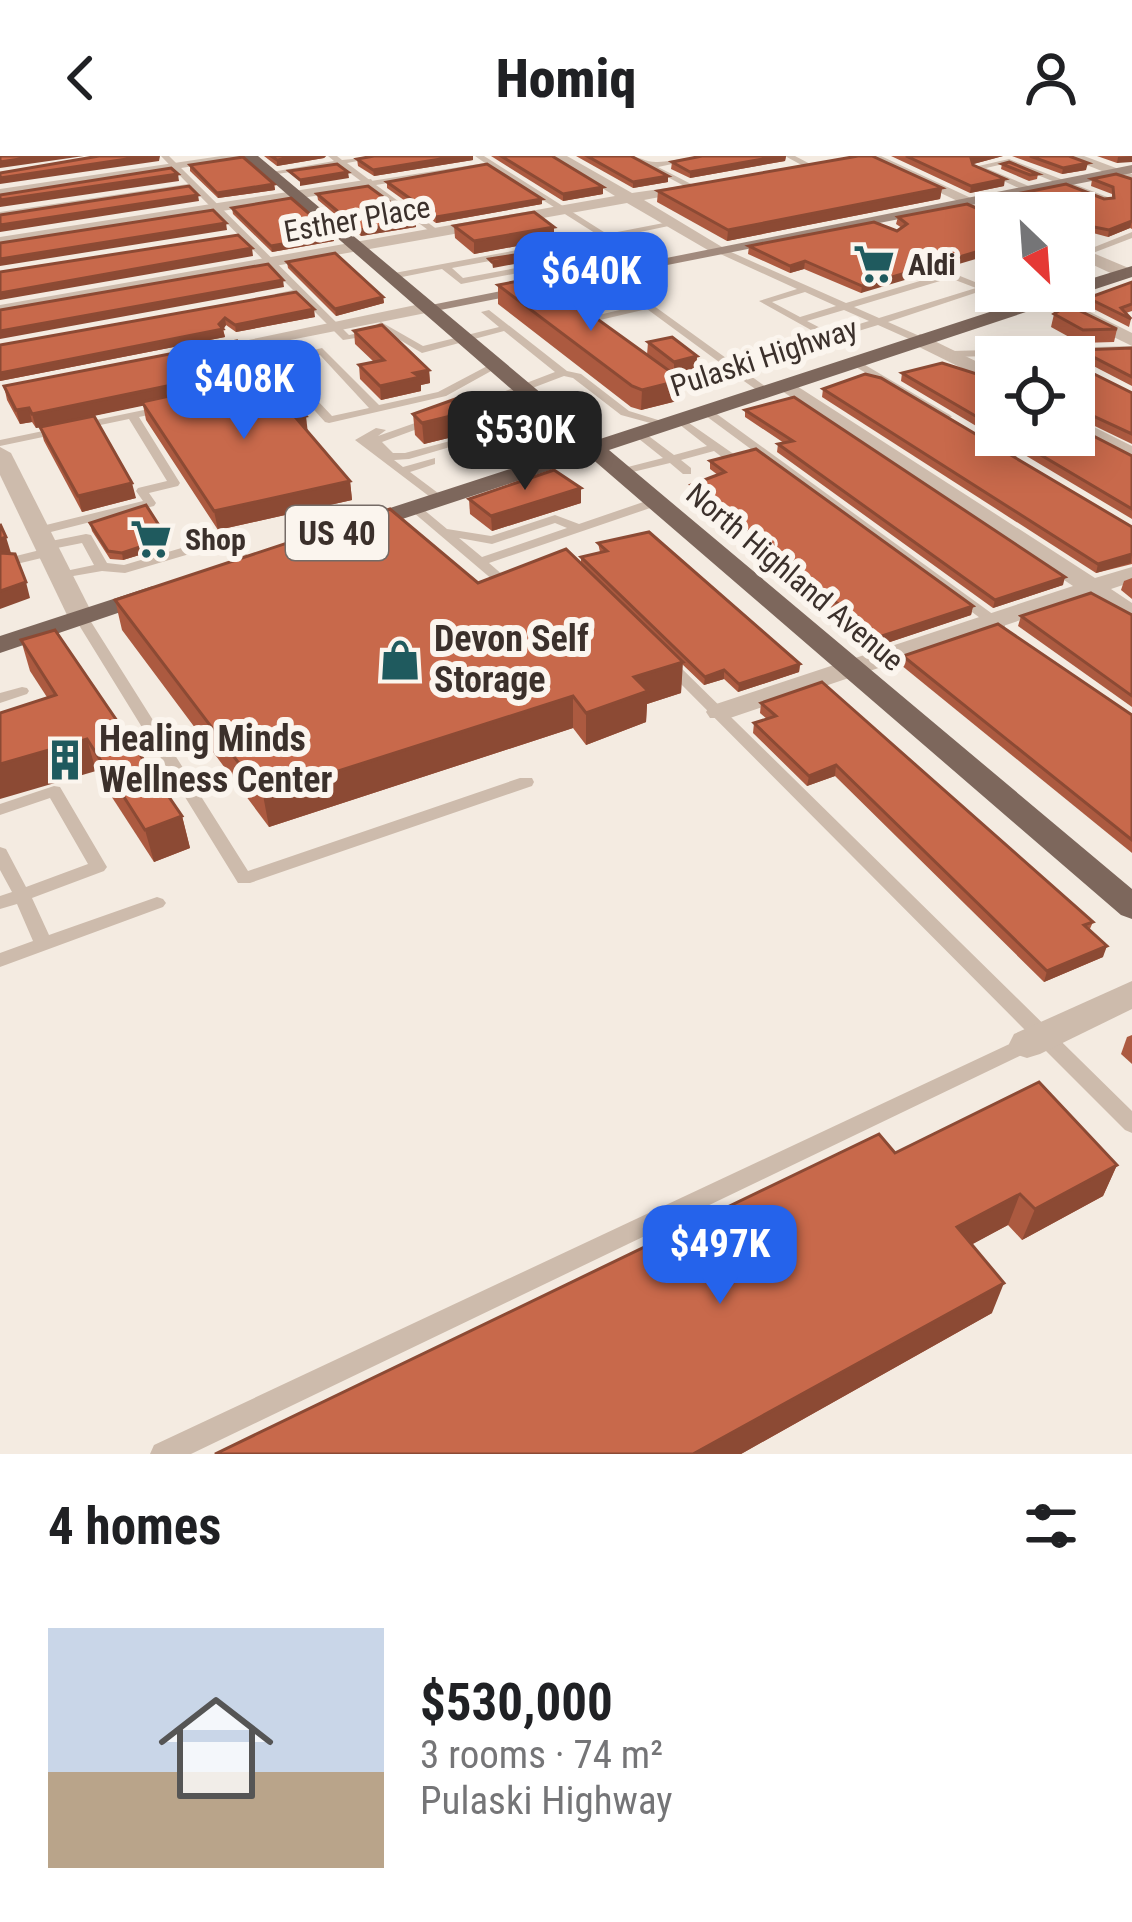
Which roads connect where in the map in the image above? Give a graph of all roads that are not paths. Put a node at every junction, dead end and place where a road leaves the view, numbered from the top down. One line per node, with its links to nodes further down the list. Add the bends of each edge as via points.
1 (250, 156): 12 (street); 19 (main road, North Highland Avenue)
2 (380, 156): 10 (lane)
3 (557, 156): 30 (street)
4 (632, 156): 15 (lane)
5 (706, 156): 15 (lane)
6 (788, 156): 16 (lane)
7 (974, 156): 14 (lane)
8 (1071, 156): 18 (street)
9 (864, 157): 32 (street)
10 (336, 159): 19 (lane); 23 (lane)
11 (482, 160): 23 (lane); 35 (lane)
12 (170, 161): 25 (lane); 28 (street)
13 (832, 162): 16 (street)
14 (994, 164): 22 (lane, via 1009,161); 27 (lane, via 978,167)
15 (650, 166): 26 (lane)
16 (810, 166): 20 (street)
17 (1132, 169): 18 (main road)
18 (1114, 172): 21 (street); 22 (main road)
19 (271, 173): 29 (main road, North Highland Avenue)
20 (770, 173)
21 (1132, 179)
22 (1063, 182): 27 (main road); 31 (lane)
23 (371, 183): 29 (street); 39 (lane)
24 (710, 184): 26 (street, Esther Place)
25 (194, 185): 34 (lane); 36 (lane)
26 (690, 187): 30 (street, Esther Place)
27 (1028, 189): 32 (main road)
28 (0, 193)
29 (297, 195): 34 (street); 47 (main road, North Highland Avenue)
30 (629, 198): 35 (street, Esther Place); 38 (street)
31 (1107, 200)
32 (968, 201): 33 (street); 37 (main road)
33 (975, 207)
34 (217, 208): 41 (lane); 45 (street)
35 (563, 209): 39 (street, Esther Place); 43 (lane)
36 (0, 214)
37 (871, 220): 40 (lane); 49 (main road)
38 (674, 224): 43 (lane); 49 (street)
39 (435, 232): 47 (street, Esther Place)
40 (898, 232)
41 (244, 234): 44 (lane); 56 (lane)
42 (1132, 235): 46 (lane)
43 (605, 236): 50 (lane); 51 (lane)
44 (222, 238)
45 (0, 242)
46 (1110, 244): 48 (lane); 52 (lane)
47 (356, 246): 56 (street, Esther Place); 63 (main road, North Highland Avenue)
48 (1095, 248)
49 (719, 250): 60 (main road); 65 (lane)
50 (619, 251): 51 (lane); 60 (lane)
51 (568, 252): 53 (lane); 53 (lane)
52 (1132, 252)
53 (549, 256): 54 (lane); 54 (lane)
54 (530, 259): 57 (lane); 57 (lane)
55 (1095, 259): 62 (street)
56 (272, 262): 66 (lane); 73 (street, Esther Place)
57 (509, 263): 59 (lane); 59 (lane)
58 (443, 266): 59 (lane); 59 (lane, via 461,281); 63 (lane)
59 (491, 267)
60 (633, 267): 61 (main road)
61 (604, 272): 67 (lane); 72 (main road)
62 (1130, 274): 64 (main road, Pulaski Highway / US 40)
63 (392, 275): 72 (main road, North Highland Avenue)
64 (1095, 284)
65 (806, 289): 71 (lane); 78 (lane, via 764,301)
66 (300, 292): 68 (lane); 80 (lane)
67 (633, 294): 69 (lane); 70 (lane)
68 (254, 300)
69 (575, 305)
70 (649, 306): 86 (lane, via 594,320); 97 (lane)
71 (844, 306): 78 (lane); 79 (lane); 79 (lane, via 950,274 985,288)
72 (430, 307): 77 (street); 83 (main road, North Highland Avenue)
73 (0, 310)
74 (485, 312): 81 (lane)
75 (1005, 312): 84 (main road, Pulaski Highway / US 40)
76 (1076, 312): 85 (street)
77 (370, 318): 80 (street); 82 (lane)
78 (799, 320): 79 (lane, via 829,337)
79 (878, 321): 84 (lane)
80 (334, 326): 82 (lane, via 347,338); 91 (street)
81 (506, 328): 83 (lane); 96 (lane)
82 (388, 330): 83 (lane, via 422,350)
83 (467, 339): 93 (main road, North Highland Avenue)
84 (920, 340): 89 (street); 92 (main road, Pulaski Highway / US 40)
85 (1132, 340)
86 (623, 348)
87 (1132, 349): 88 (lane)
88 (1095, 351)
89 (952, 354): 90 (lane); 94 (street)
90 (975, 354)
91 (178, 356)
92 (855, 362): 99 (main road, Pulaski Highway / US 40); 106 (lane)
93 (496, 365): 98 (main road, North Highland Avenue); 102 (lane, via 442,394)
94 (975, 367)
95 (654, 372): 97 (lane, via 680,386)
96 (563, 373): 98 (lane); 105 (lane, via 625,413)
97 (742, 375): 99 (lane)
98 (524, 388): 101 (lane); 112 (main road, North Highland Avenue)
99 (775, 388): 103 (main road, Pulaski Highway / US 40); 137 (street)
100 (176, 406): 104 (lane)
101 (474, 408): 107 (lane); 107 (lane, via 374,441 405,458); 117 (lane, via 362,440)
102 (376, 409): 102 (lane, via 322,351 275,362 329,420)
103 (706, 411): 105 (main road, Pulaski Highway / US 40); 140 (lane)
104 (132, 415): 110 (lane); 127 (lane, via 174,483 142,491 149,503)
105 (672, 422): 108 (main road, Pulaski Highway / US 40); 111 (lane)
106 (957, 424)
107 (499, 431): 117 (lane, via 506,437)
108 (638, 433): 112 (main road, Pulaski Highway / US 40); 116 (lane)
109 (1095, 435): 114 (street)
110 (0, 443)
111 (716, 447): 115 (lane); 116 (lane)
112 (592, 448): 118 (main road, North Highland Avenue); 121 (main road, Pulaski Highway / US 40)
113 (0, 453): 120 (street)
114 (1132, 455)
115 (730, 458)
116 (672, 459): 118 (lane); 119 (lane)
117 (402, 471): 121 (lane)
118 (620, 472): 122 (main road, North Highland Avenue)
119 (688, 472)
120 (10, 498): 127 (street)
121 (438, 499): 123 (main road, Pulaski Highway / US 40)
122 (655, 502): 124 (lane); 143 (main road, North Highland Avenue)
123 (413, 507): 125 (lane); 126 (main road, Pulaski Highway / US 40)
124 (578, 528): 125 (lane, via 555,519 492,540); 129 (lane)
125 (443, 532): 129 (lane)
126 (332, 535)
127 (45, 543): 130 (lane); 132 (lane, via 86,538); 134 (street)
128 (249, 562): 131 (lane, via 222,540)
129 (479, 562): 135 (lane)
130 (0, 564)
131 (137, 566): 132 (lane); 136 (lane)
132 (102, 567): 134 (lane)
133 (1132, 574): 137 (street)
134 (61, 576): 139 (street)
135 (505, 583)
136 (172, 587): 139 (main road)
137 (1091, 587): 138 (street); 140 (street)
138 (1132, 614)
139 (81, 617): 141 (main road); 147 (lane, via 244,879)
140 (1001, 627): 143 (street)
141 (0, 645)
142 (653, 648): 146 (lane)
143 (851, 668): 146 (street); 153 (main road, North Highland Avenue)
144 (22, 691): 145 (lane)
145 (0, 698)
146 (720, 712): 157 (lane)
147 (526, 782)
148 (0, 810): 150 (lane, via 54,791 98,867)
149 (0, 853): 150 (lane)
150 (22, 895): 151 (lane); 154 (lane)
151 (0, 903)
152 (157, 903): 154 (lane)
153 (1132, 907)
154 (44, 944): 155 (lane)
155 (0, 960)
156 (1132, 994): 157 (street)
157 (1034, 1040): 158 (lane); 159 (lane)
158 (1132, 1124)
159 (164, 1454)

